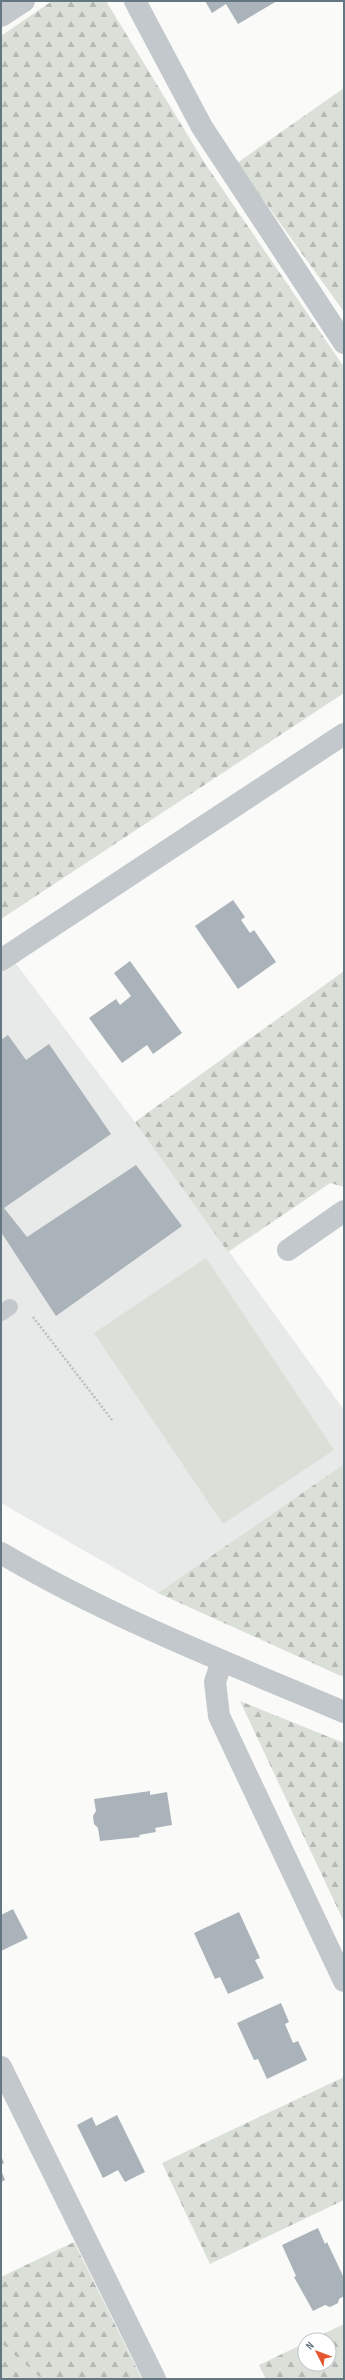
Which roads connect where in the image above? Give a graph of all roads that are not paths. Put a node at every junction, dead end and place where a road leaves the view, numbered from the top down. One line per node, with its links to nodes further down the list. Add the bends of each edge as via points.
1 (24, 1): 3 (street)
2 (135, 1): 4 (street, via 202,127)
3 (1, 16)
4 (344, 343)
5 (344, 734): 6 (street)
6 (1, 960)
7 (344, 1211): 8 (street)
8 (288, 1250)
9 (1, 1553): 10 (street, via 72,1593)
10 (222, 1661): 11 (street); 12 (street, via 215,1682 219,1716)
11 (344, 1712)
12 (344, 1981)
13 (1, 2067): 14 (street)
14 (155, 2379)

